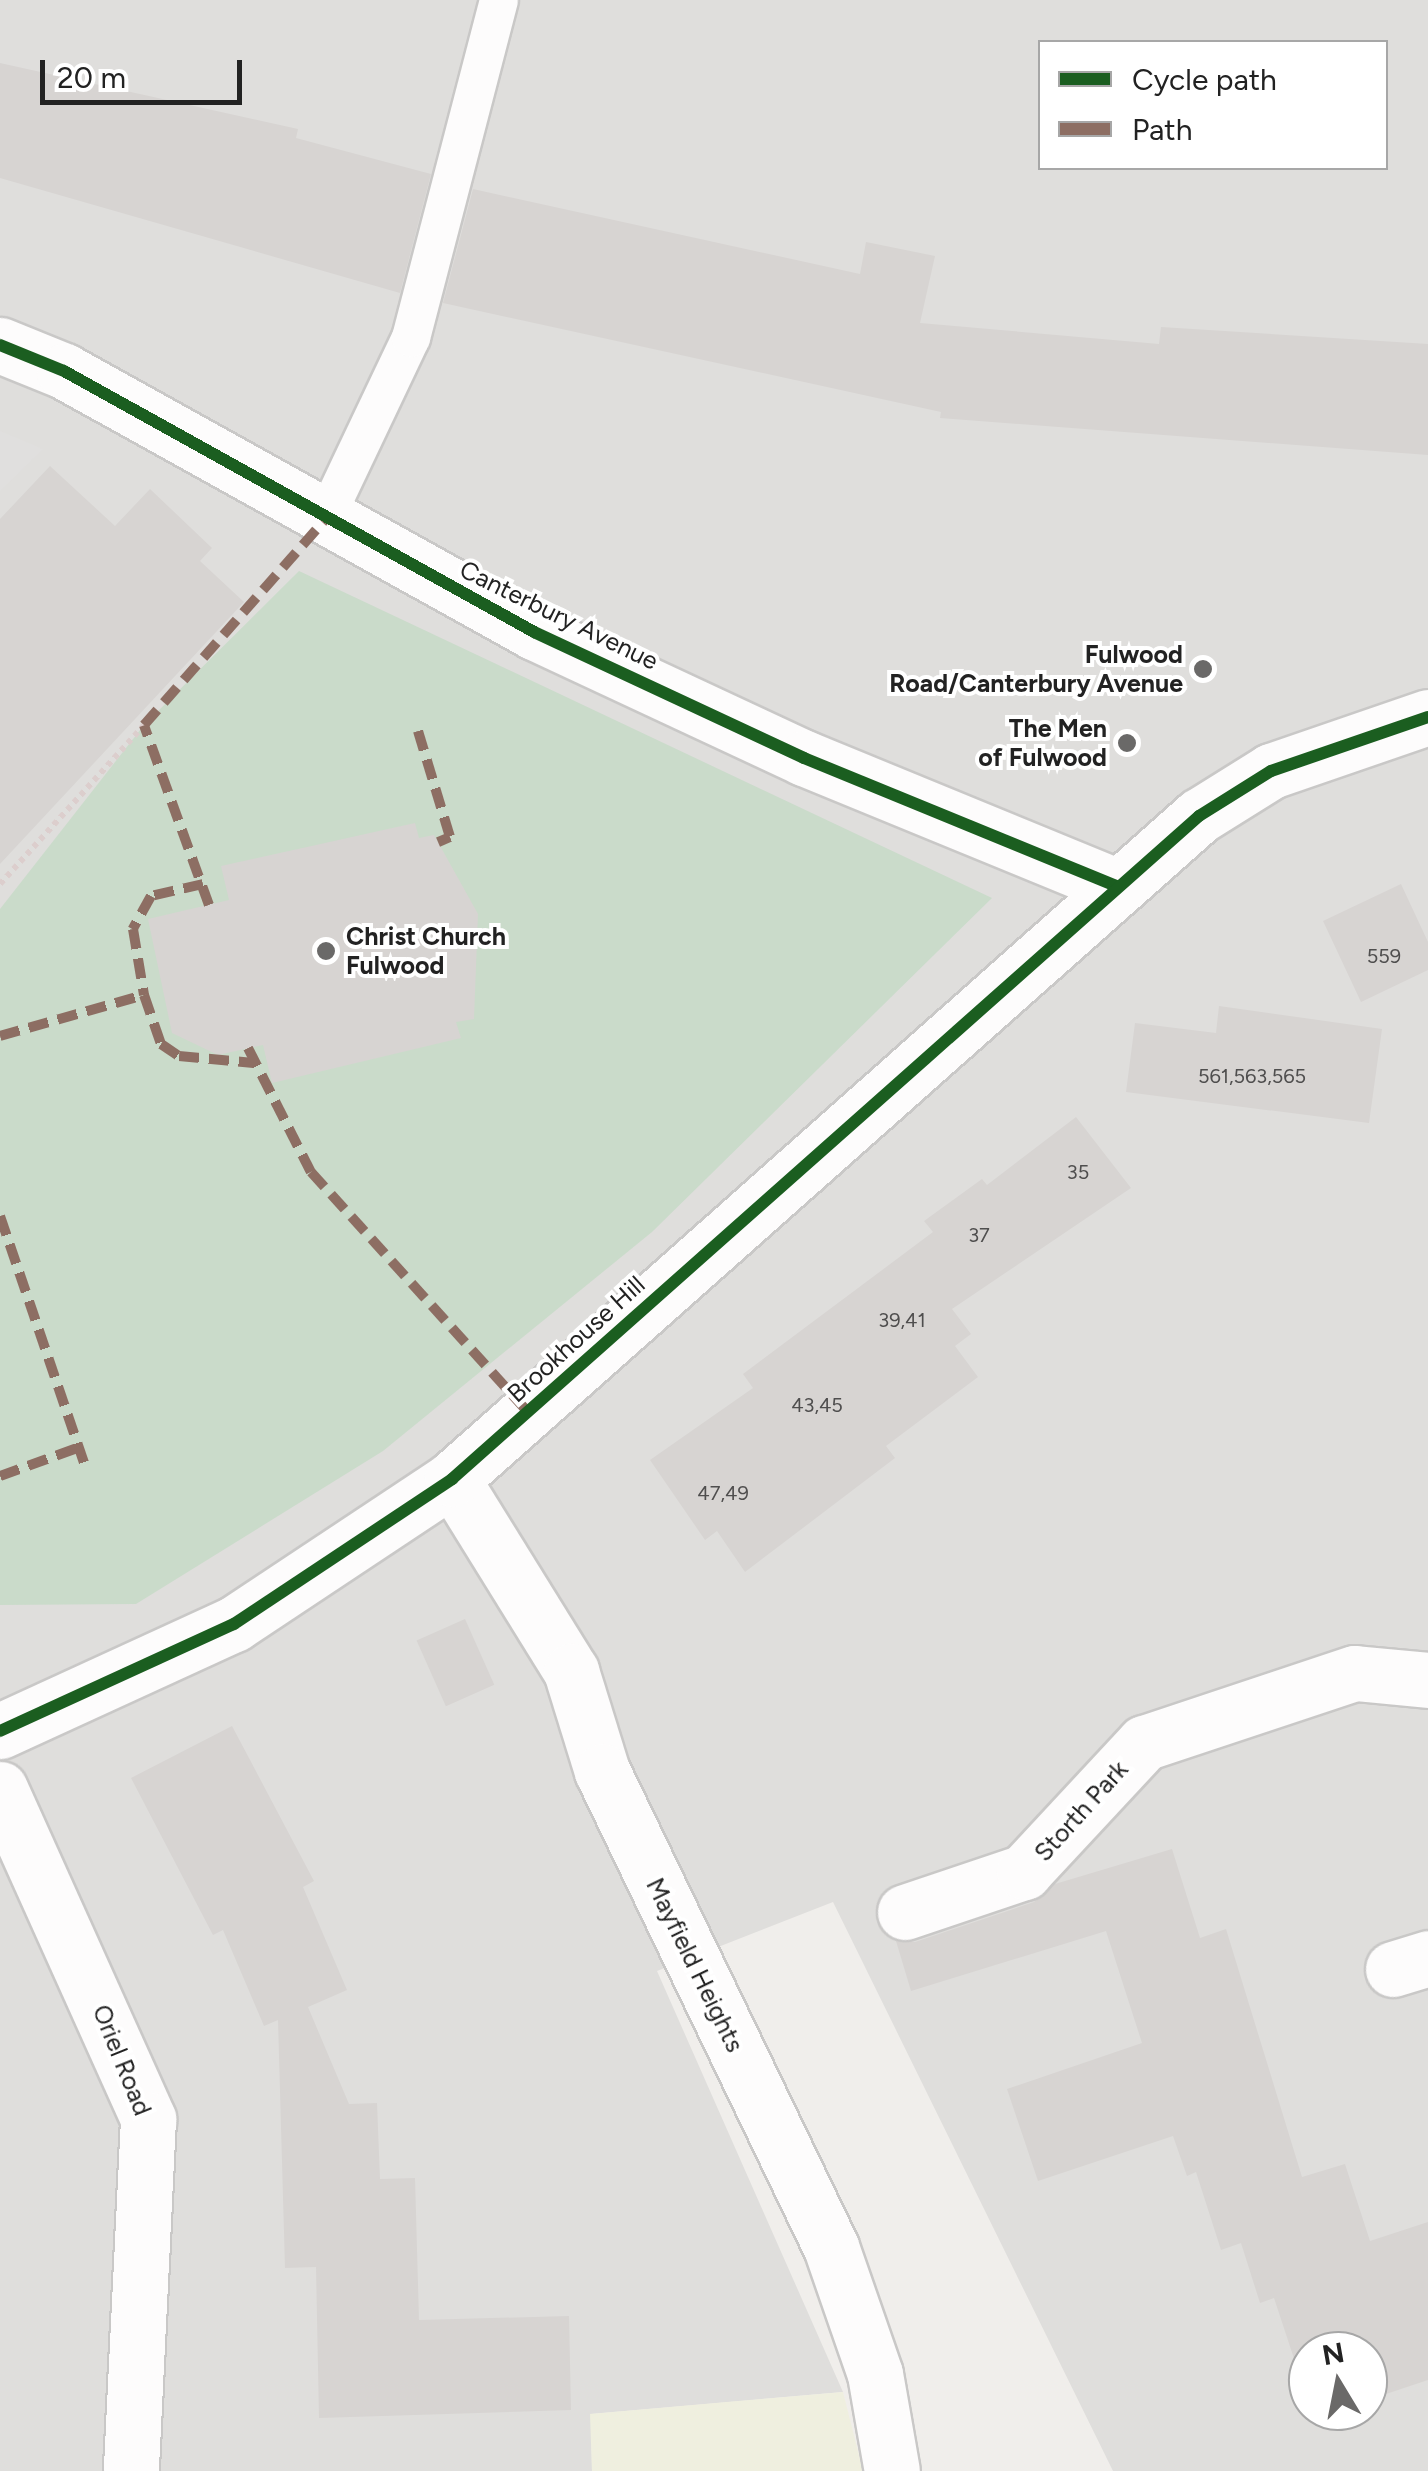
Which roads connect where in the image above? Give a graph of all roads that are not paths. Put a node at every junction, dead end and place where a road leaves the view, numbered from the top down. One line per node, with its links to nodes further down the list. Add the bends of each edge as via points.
1 (499, 0): 3 (lane, via 412,338)
2 (0, 345): 3 (street, Canterbury Avenue, via 64,371)
3 (324, 521): 5 (street, Canterbury Avenue, via 534,632 804,758)
4 (1428, 717): 5 (street, Brookhouse Hill, via 1270,771 1199,816)
5 (1118, 887): 6 (street, Brookhouse Hill)
6 (452, 1479): 8 (street, Brookhouse Hill, via 234,1624); 12 (street, Mayfield Heights, via 572,1671 602,1772 831,2248 875,2374)
7 (1428, 1680): 10 (street, Storth Park, via 1354,1673 1144,1743 1024,1872)
8 (0, 1731)
9 (0, 1790): 11 (street, Oriel Road, via 148,2119)
10 (905, 1912)
11 (131, 2471)
12 (892, 2471)

